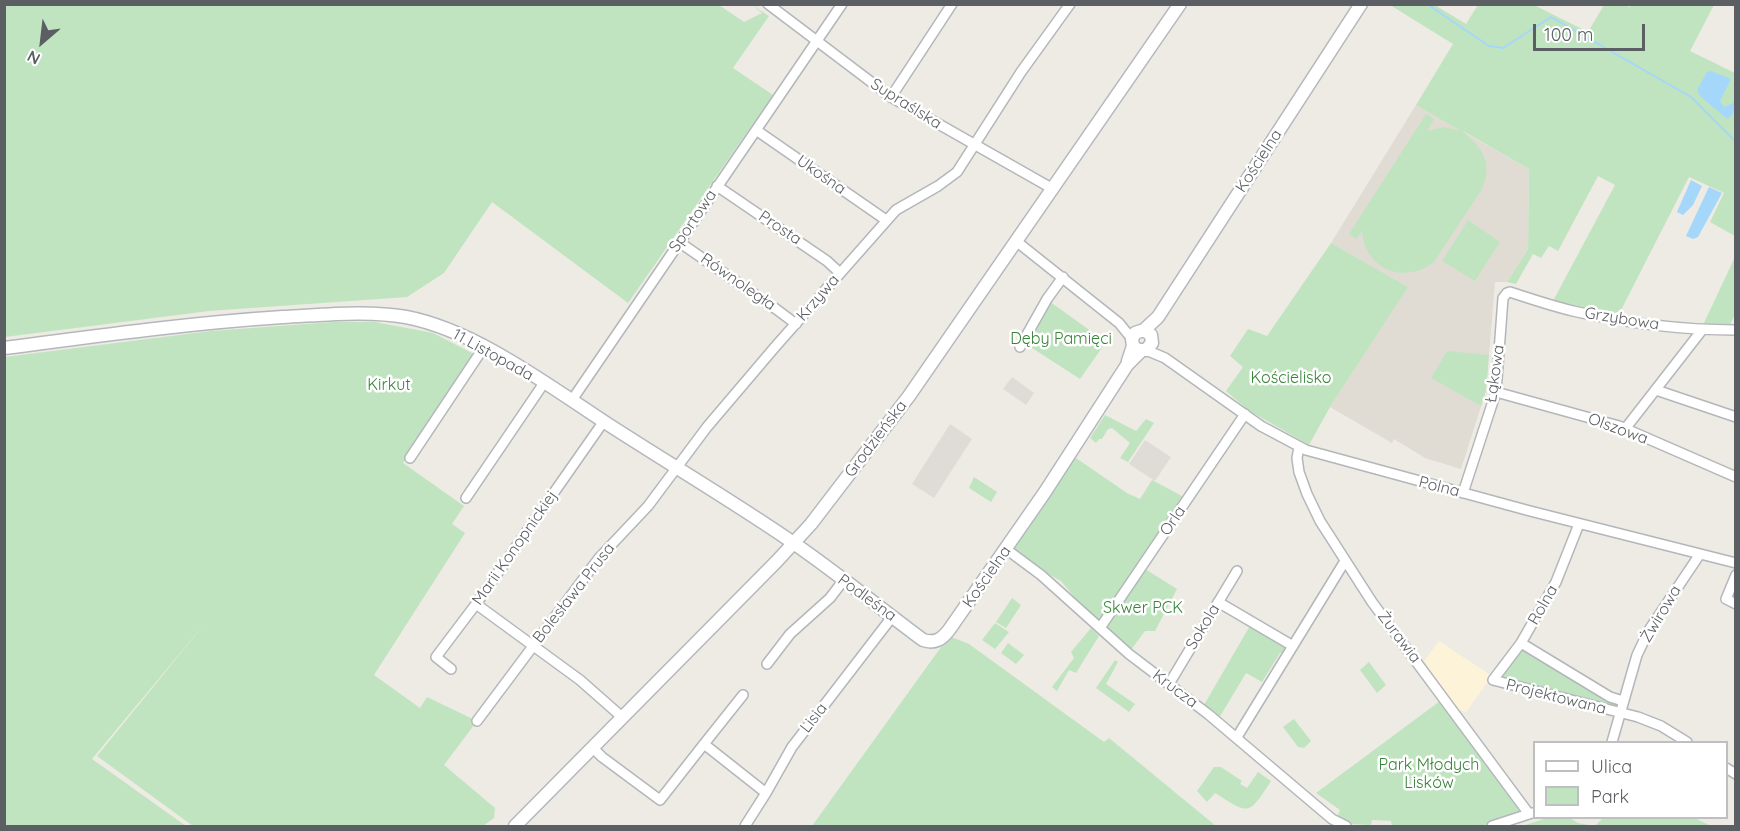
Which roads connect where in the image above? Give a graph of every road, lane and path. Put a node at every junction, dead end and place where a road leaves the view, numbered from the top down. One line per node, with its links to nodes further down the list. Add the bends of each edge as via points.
1 (768, 4): 7 (street, Supraślska)
2 (843, 4): 7 (street, Sportowa)
3 (952, 4): 8 (street)
4 (1070, 4): 10 (street, Krzywa)
5 (1180, 4): 12 (street, Grodzieńska)
6 (1361, 4): 22 (street, Kościelna)
7 (817, 43): 8 (street, Supraślska); 9 (street, Sportowa)
8 (891, 97): 10 (street, Supraślska)
9 (756, 130): 11 (street, Sportowa); 13 (street, Ukośna)
10 (975, 146): 12 (street, Supraślska); 13 (street, Krzywa, via 957,172)
11 (717, 186): 15 (street, Sportowa); 16 (street, Prosta)
12 (1053, 189): 14 (street, Grodzieńska)
13 (886, 220): 16 (street, Krzywa)
14 (1016, 241): 17 (street, Polna); 41 (street, Grodzieńska, via 909,396)
15 (679, 242): 19 (street, Równoległa); 29 (street, Sportowa)
16 (840, 273): 19 (street, Krzywa)
17 (1064, 277): 22 (street, Polna); 24 (street)
18 (1510, 292): 20 (street, Grzybowa, via 1571,311); 28 (street, Łąkowa, via 1503,298)
19 (796, 324): 36 (street, Krzywa)
20 (1702, 330): 21 (street, Grzybowa); 27 (street)
21 (1736, 330)
22 (1142, 341): 30 (street, Polna); 42 (street, Kościelna)
23 (484, 346): 25 (street, 11 Listopada, via 433,324 380,314 241,320); 26 (street, 11 Listopada); 35 (street)
24 (1020, 347)
25 (4, 348)
26 (544, 383): 29 (street, 11 Listopada); 39 (street)
27 (1656, 390): 31 (street); 33 (street)
28 (1496, 392): 33 (street, Olszowa); 38 (street, Łąkowa)
29 (572, 400): 32 (street, 11 Listopada)
30 (1245, 414): 34 (street, Polna); 53 (street, Orla)
31 (1736, 417)
32 (604, 422): 36 (street, 11 Listopada); 50 (street, Marii Konopnickiej)
33 (1625, 429): 37 (street, Olszowa)
34 (1299, 447): 38 (street, Polna); 44 (street, Żurawia, via 1297,465 1307,494)
35 (410, 458)
36 (676, 468): 41 (street, 11 Listopada); 56 (street, Bolesława Prusa)
37 (1736, 477)
38 (1463, 493): 40 (street, Polna)
39 (465, 498)
40 (1579, 524): 43 (street, Polna); 55 (street, Rolna, via 1556,582)
41 (793, 543): 48 (street, Podleśna); 65 (street, Grodzieńska)
42 (1006, 549): 53 (street, Krucza); 54 (street, Kościelna)
43 (1700, 554): 45 (street, Polna); 63 (street, Żwirowa, via 1649,630)
44 (1345, 561): 57 (street); 73 (street, Żurawia)
45 (1736, 563)
46 (1237, 571): 49 (street, Sokola)
47 (1736, 575): 51 (street, via 1726,598)
48 (843, 581): 52 (street, Podleśna); 58 (street, via 790,634)
49 (1218, 602): 57 (street); 61 (street, Sokola)
50 (476, 604): 56 (street); 59 (street, Marii Konopnickiej, via 436,657)
51 (1736, 604)
52 (892, 617): 54 (street, Podleśna, via 923,640); 72 (street, Lisia, via 792,747)
53 (1100, 628): 61 (street, Krucza)
54 (944, 637)
55 (1521, 644): 60 (street, Rolna); 63 (street, via 1610,697)
56 (532, 645): 65 (street); 66 (street, Bolesława Prusa)
57 (1293, 646): 67 (street)
58 (767, 664)
59 (451, 669)
60 (1493, 680): 64 (street, Projektowana)
61 (1169, 684): 67 (street, Krucza)
62 (743, 695): 70 (street)
63 (1623, 700): 64 (street, Żwirowa)
64 (1620, 713): 68 (street, Żwirowa); 69 (street, via 1660,726)
65 (622, 717): 71 (street, Grodzieńska)
66 (477, 721)
67 (1237, 737): 76 (street, Krucza, via 1332,819)
68 (1612, 741)
69 (1685, 741)
70 (704, 744): 71 (street, via 660,800); 72 (street)
71 (593, 748): 74 (street, Grodzieńska)
72 (766, 793): 75 (street, Lisia)
73 (1532, 813): 77 (street)
74 (515, 826)
75 (745, 826)
76 (1346, 826)
77 (1492, 826)

